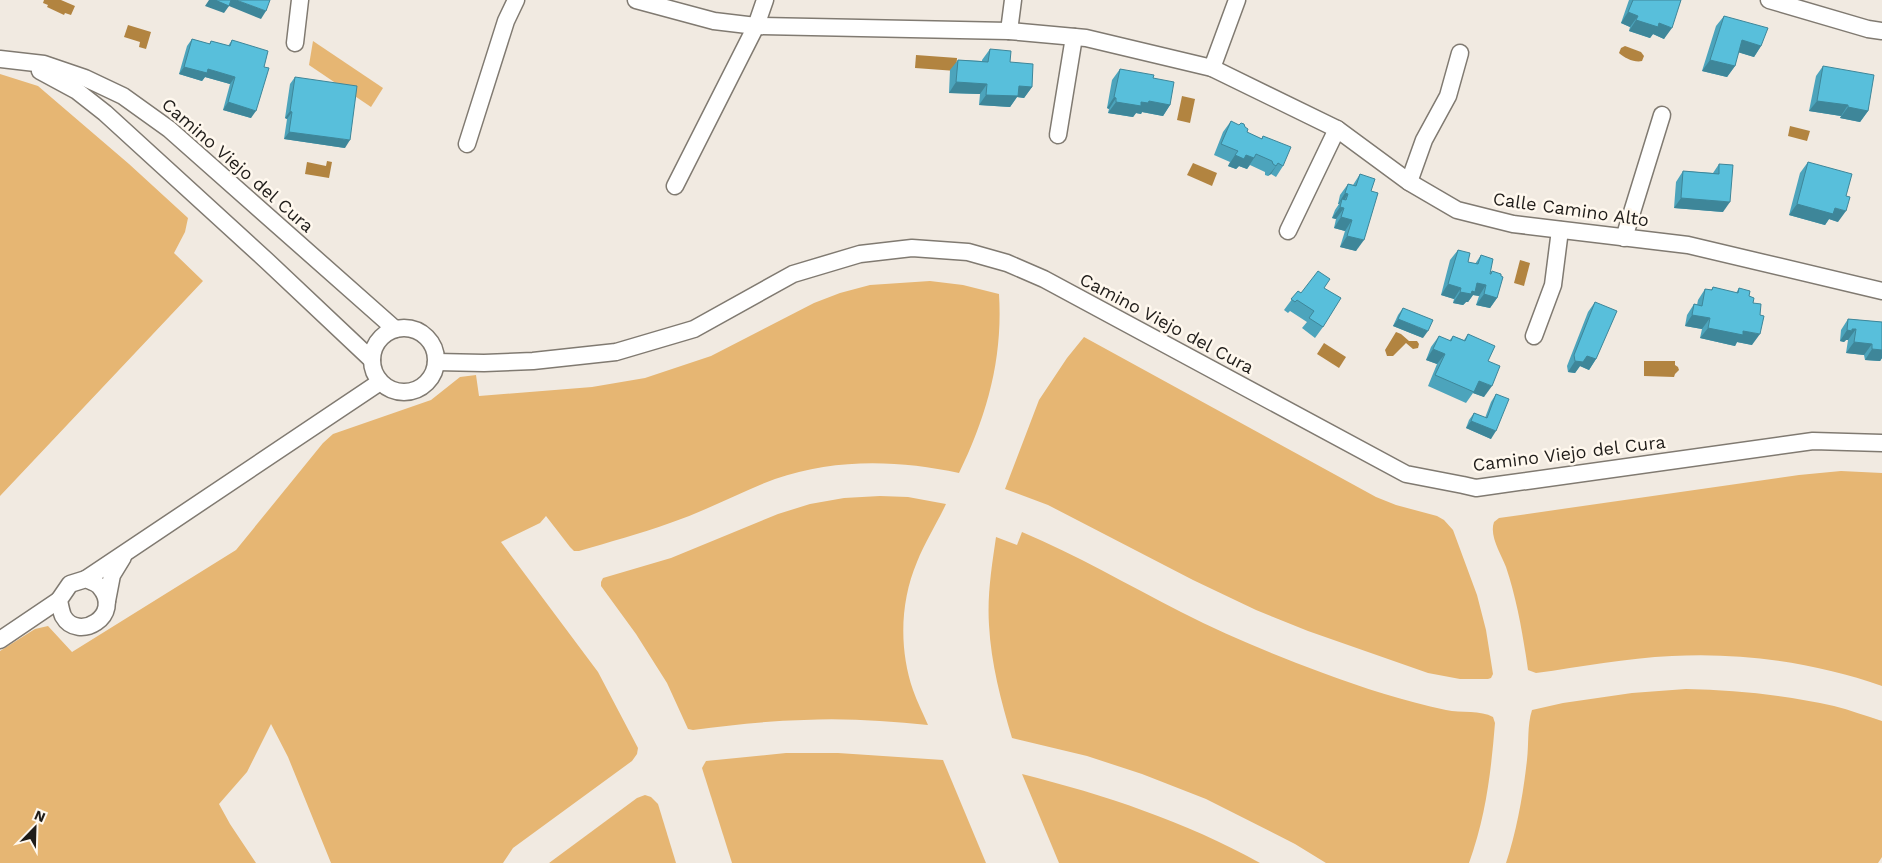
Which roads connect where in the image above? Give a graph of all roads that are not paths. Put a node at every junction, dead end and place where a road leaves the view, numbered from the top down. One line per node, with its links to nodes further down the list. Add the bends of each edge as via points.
1 (300, 0): 12 (street)
2 (516, 0): 19 (street, via 506,21)
3 (636, 0): 8 (street, Calle Camino Alto, via 714,21)
4 (765, 0): 8 (street)
5 (1013, 0): 9 (street)
6 (1237, 0): 15 (street)
7 (1769, 0): 10 (street)
8 (756, 26): 9 (street, Calle Camino Alto); 21 (street)
9 (1009, 31): 11 (street, Calle Camino Alto)
10 (1882, 31)
11 (1074, 37): 15 (street, Calle Camino Alto); 18 (street)
12 (295, 42)
13 (1460, 53): 20 (street, via 1448,96 1424,140)
14 (3, 59): 26 (street, Camino Viejo del Cura, via 44,64 123,96 170,129); 28 (street, Camino Viejo del Cura, via 42,72 77,91 104,113)
15 (1212, 68): 17 (street, Calle Camino Alto)
16 (1662, 115): 24 (street)
17 (1337, 129): 20 (street, Calle Camino Alto); 23 (street)
18 (1058, 135)
19 (467, 144)
20 (1409, 182): 22 (street, Calle Camino Alto, via 1457,210 1513,224)
21 (675, 186)
22 (1560, 230): 24 (street, Calle Camino Alto); 27 (street, via 1553,285)
23 (1288, 231)
24 (1624, 238): 25 (street, Calle Camino Alto, via 1688,246)
25 (1882, 291)
26 (395, 330): 28 (street, via 383,336 374,347); 29 (street, via 407,328 428,339)
27 (1534, 336)
28 (372, 360): 30 (street)
29 (436, 362): 30 (street, via 426,384 415,390 402,392); 31 (street, Camino Viejo del Cura, via 532,361 616,352 694,330 793,274 860,254 912,248 968,252 1007,263 1044,279 1406,474 1434,480 1476,488 1813,441)
30 (380, 382): 32 (street)
31 (1882, 443)
32 (125, 554): 33 (street); 35 (street, via 112,575)
33 (86, 579): 34 (street, via 70,584); 35 (street, via 99,586)
34 (59, 600): 36 (street); 37 (street)
35 (107, 601): 36 (street, via 104,616 91,626 75,626)
36 (63, 617): 37 (street)
37 (26, 623): 38 (street)
38 (0, 640)

